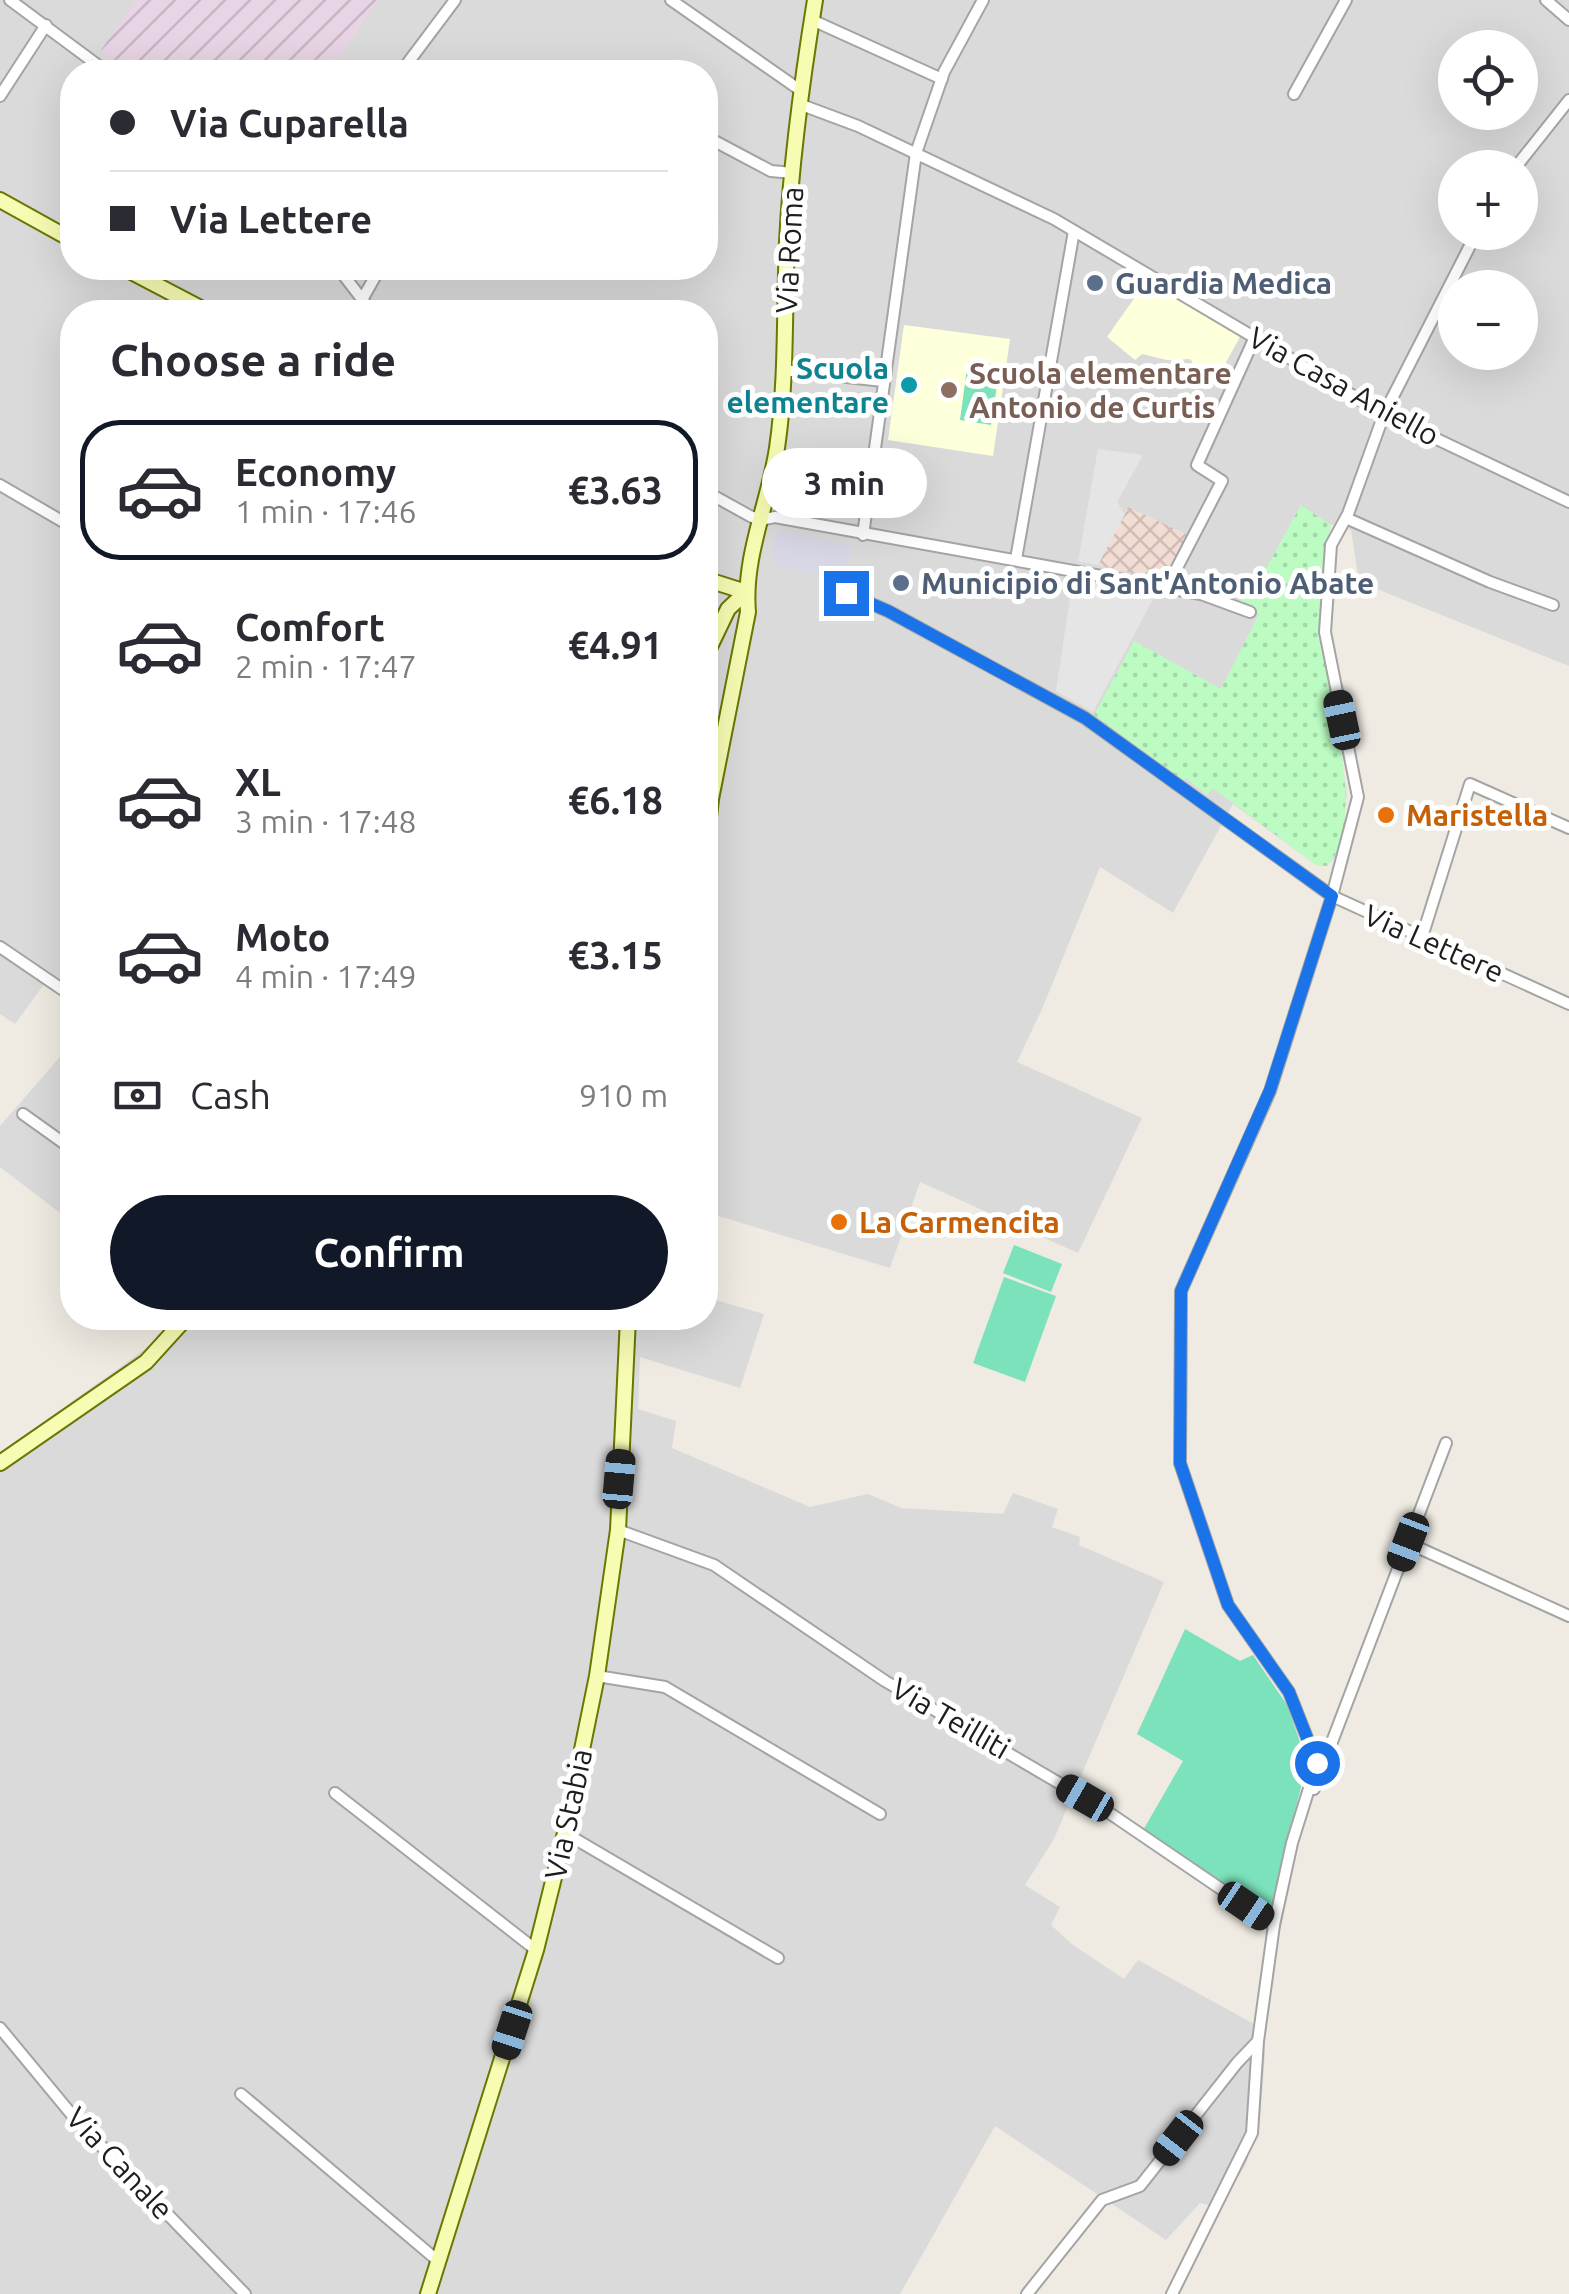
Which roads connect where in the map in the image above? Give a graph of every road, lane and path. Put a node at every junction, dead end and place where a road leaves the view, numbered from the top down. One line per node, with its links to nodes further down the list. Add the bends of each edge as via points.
1 (10, 0): 10 (street)
2 (456, 0): 12 (street)
3 (671, 0): 16 (street, Via Casa Aniello)
4 (815, 0): 8 (main road, Via Roma)
5 (983, 0): 13 (street)
6 (1346, 0): 14 (street)
7 (1546, 0): 9 (street)
8 (812, 20): 13 (street); 16 (main road, Via Roma)
9 (1569, 20)
10 (46, 25): 11 (street); 15 (street)
11 (91, 60)
12 (411, 60)
13 (942, 79): 20 (street)
14 (1294, 94)
15 (0, 96)
16 (800, 98): 20 (street, Via Casa Aniello); 21 (main road, Via Roma)
17 (1569, 100): 19 (street)
18 (718, 143): 21 (street, via 771,171)
19 (1530, 150)
20 (916, 153): 23 (street, Via Casa Aniello); 30 (street)
21 (793, 173): 29 (main road, Via Roma)
22 (0, 200): 24 (main road)
23 (1074, 231): 28 (street, Via Casa Aniello); 39 (street)
24 (60, 233)
25 (1467, 250): 31 (street)
26 (150, 280): 27 (main road)
27 (186, 300)
28 (1255, 337): 31 (street, Via Casa Aniello); 41 (street, via 1197,465 1222,481)
29 (783, 370): 30 (street); 37 (main road, Via Roma, via 777,450)
30 (883, 381): 38 (street)
31 (1384, 414): 34 (street, Via Casa Aniello); 35 (street)
32 (0, 484): 36 (street)
33 (718, 497): 37 (street)
34 (1569, 502)
35 (1346, 518): 44 (street); 49 (street, via 1331,546 1325,632 1358,797)
36 (60, 519)
37 (760, 520): 38 (street, via 775,517); 42 (main road, Via Roma)
38 (862, 535): 39 (street)
39 (1016, 560): 41 (street)
40 (718, 583): 42 (main road)
41 (1167, 587): 45 (street)
42 (746, 592): 46 (main road); 47 (main road, Via Roma, via 748,612)
43 (846, 593): 49 (street, Via Lettere, via 1085,718)
44 (1553, 605)
45 (1250, 612)
46 (718, 630)
47 (718, 764)
48 (1569, 828): 50 (street, via 1470,784)
49 (1332, 896): 50 (street, Via Lettere); 65 (street, via 1270,1090 1181,1291 1180,1463 1228,1605 1289,1692 1312,1748 1317,1763)
50 (1422, 938): 53 (street, Via Lettere)
51 (0, 947): 52 (street)
52 (60, 988)
53 (1569, 1004)
54 (23, 1114): 55 (street)
55 (60, 1140)
56 (175, 1330): 59 (main road, via 146,1362)
57 (627, 1330): 60 (main road, Via Stabia)
58 (1446, 1443): 61 (street)
59 (0, 1463)
60 (618, 1530): 63 (main road, Via Stabia); 68 (street, Via Teilliti, via 714,1565 885,1681 1105,1810)
61 (1408, 1542): 62 (street); 65 (street)
62 (1569, 1616)
63 (597, 1676): 66 (street, via 666,1687); 67 (main road, Via Stabia)
64 (335, 1793): 69 (street)
65 (1308, 1798): 68 (street)
66 (880, 1814)
67 (565, 1834): 69 (main road, Via Stabia); 70 (street)
68 (1274, 1925): 72 (street)
69 (536, 1950): 74 (main road, Via Stabia)
70 (778, 1958)
71 (0, 2028): 75 (street, Via Canale, via 77,2121)
72 (1258, 2041): 77 (street, via 1140,2186 1102,2200); 78 (street, via 1252,2133)
73 (241, 2094): 74 (street)
74 (438, 2261): 76 (main road, Via Stabia)
75 (245, 2294)
76 (428, 2294)
77 (1027, 2294)
78 (1172, 2294)

